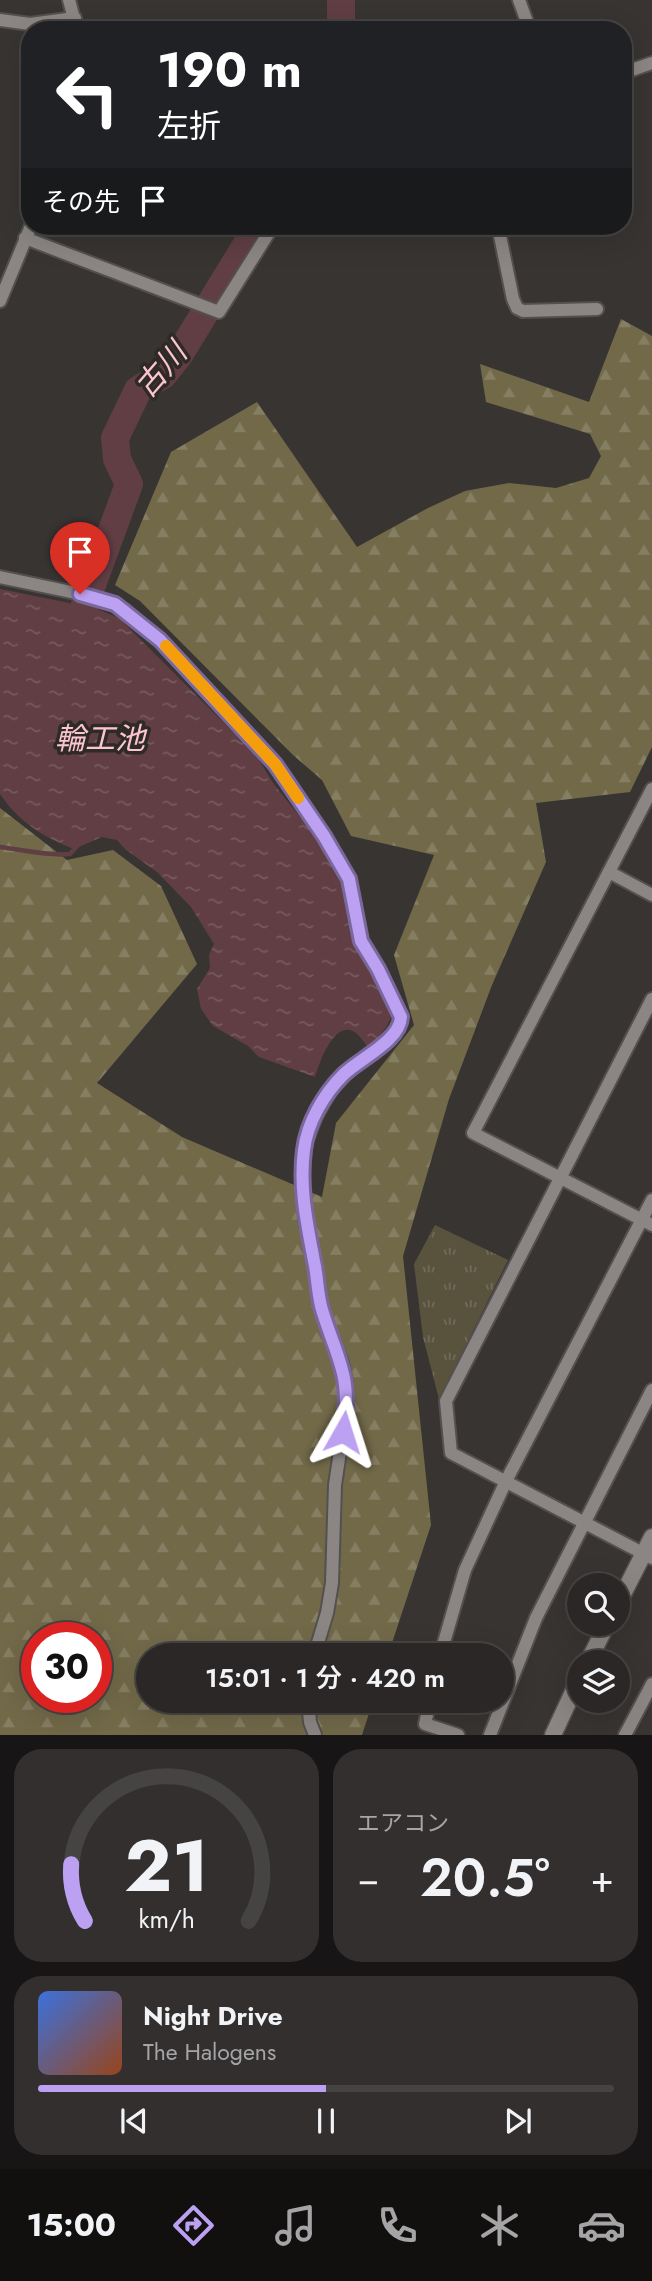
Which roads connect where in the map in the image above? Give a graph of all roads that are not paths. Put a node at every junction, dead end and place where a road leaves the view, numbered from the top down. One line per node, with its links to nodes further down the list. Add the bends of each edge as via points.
1 (519, 0): 5 (street)
2 (71, 1): 4 (street)
3 (0, 20): 6 (street)
4 (75, 21)
5 (527, 21)
6 (21, 23)
7 (652, 63): 8 (street)
8 (632, 70)
9 (27, 235): 13 (street)
10 (35, 235): 11 (street, via 219,312)
11 (267, 235)
12 (500, 235): 14 (street, via 517,308)
13 (0, 302)
14 (597, 309)
15 (0, 577): 29 (street, via 95,597 125,610 160,640 275,764 349,879 361,941 401,1017 397,1030 383,1045 354,1065 331,1090 304,1147 305,1219 322,1312 342,1363 347,1405 335,1485 332,1583)
16 (652, 789): 17 (street)
17 (609, 872): 18 (street); 20 (street, via 473,1133)
18 (652, 895)
19 (652, 999): 20 (street)
20 (560, 1178): 22 (street); 24 (street, via 446,1401 451,1453)
21 (652, 1200): 22 (street)
22 (647, 1223): 24 (street)
23 (652, 1390): 25 (street)
24 (506, 1481): 25 (street); 30 (street, via 465,1570)
25 (583, 1522): 27 (street); 37 (street, via 536,1618)
26 (652, 1537): 27 (street)
27 (648, 1556): 28 (street)
28 (630, 1585)
29 (318, 1643)
30 (444, 1643)
31 (652, 1684): 39 (street)
32 (567, 1705): 38 (street)
33 (309, 1713): 35 (street)
34 (427, 1713): 36 (street, via 425,1724)
35 (315, 1735)
36 (458, 1735)
37 (490, 1735)
38 (553, 1735)
39 (625, 1735)

